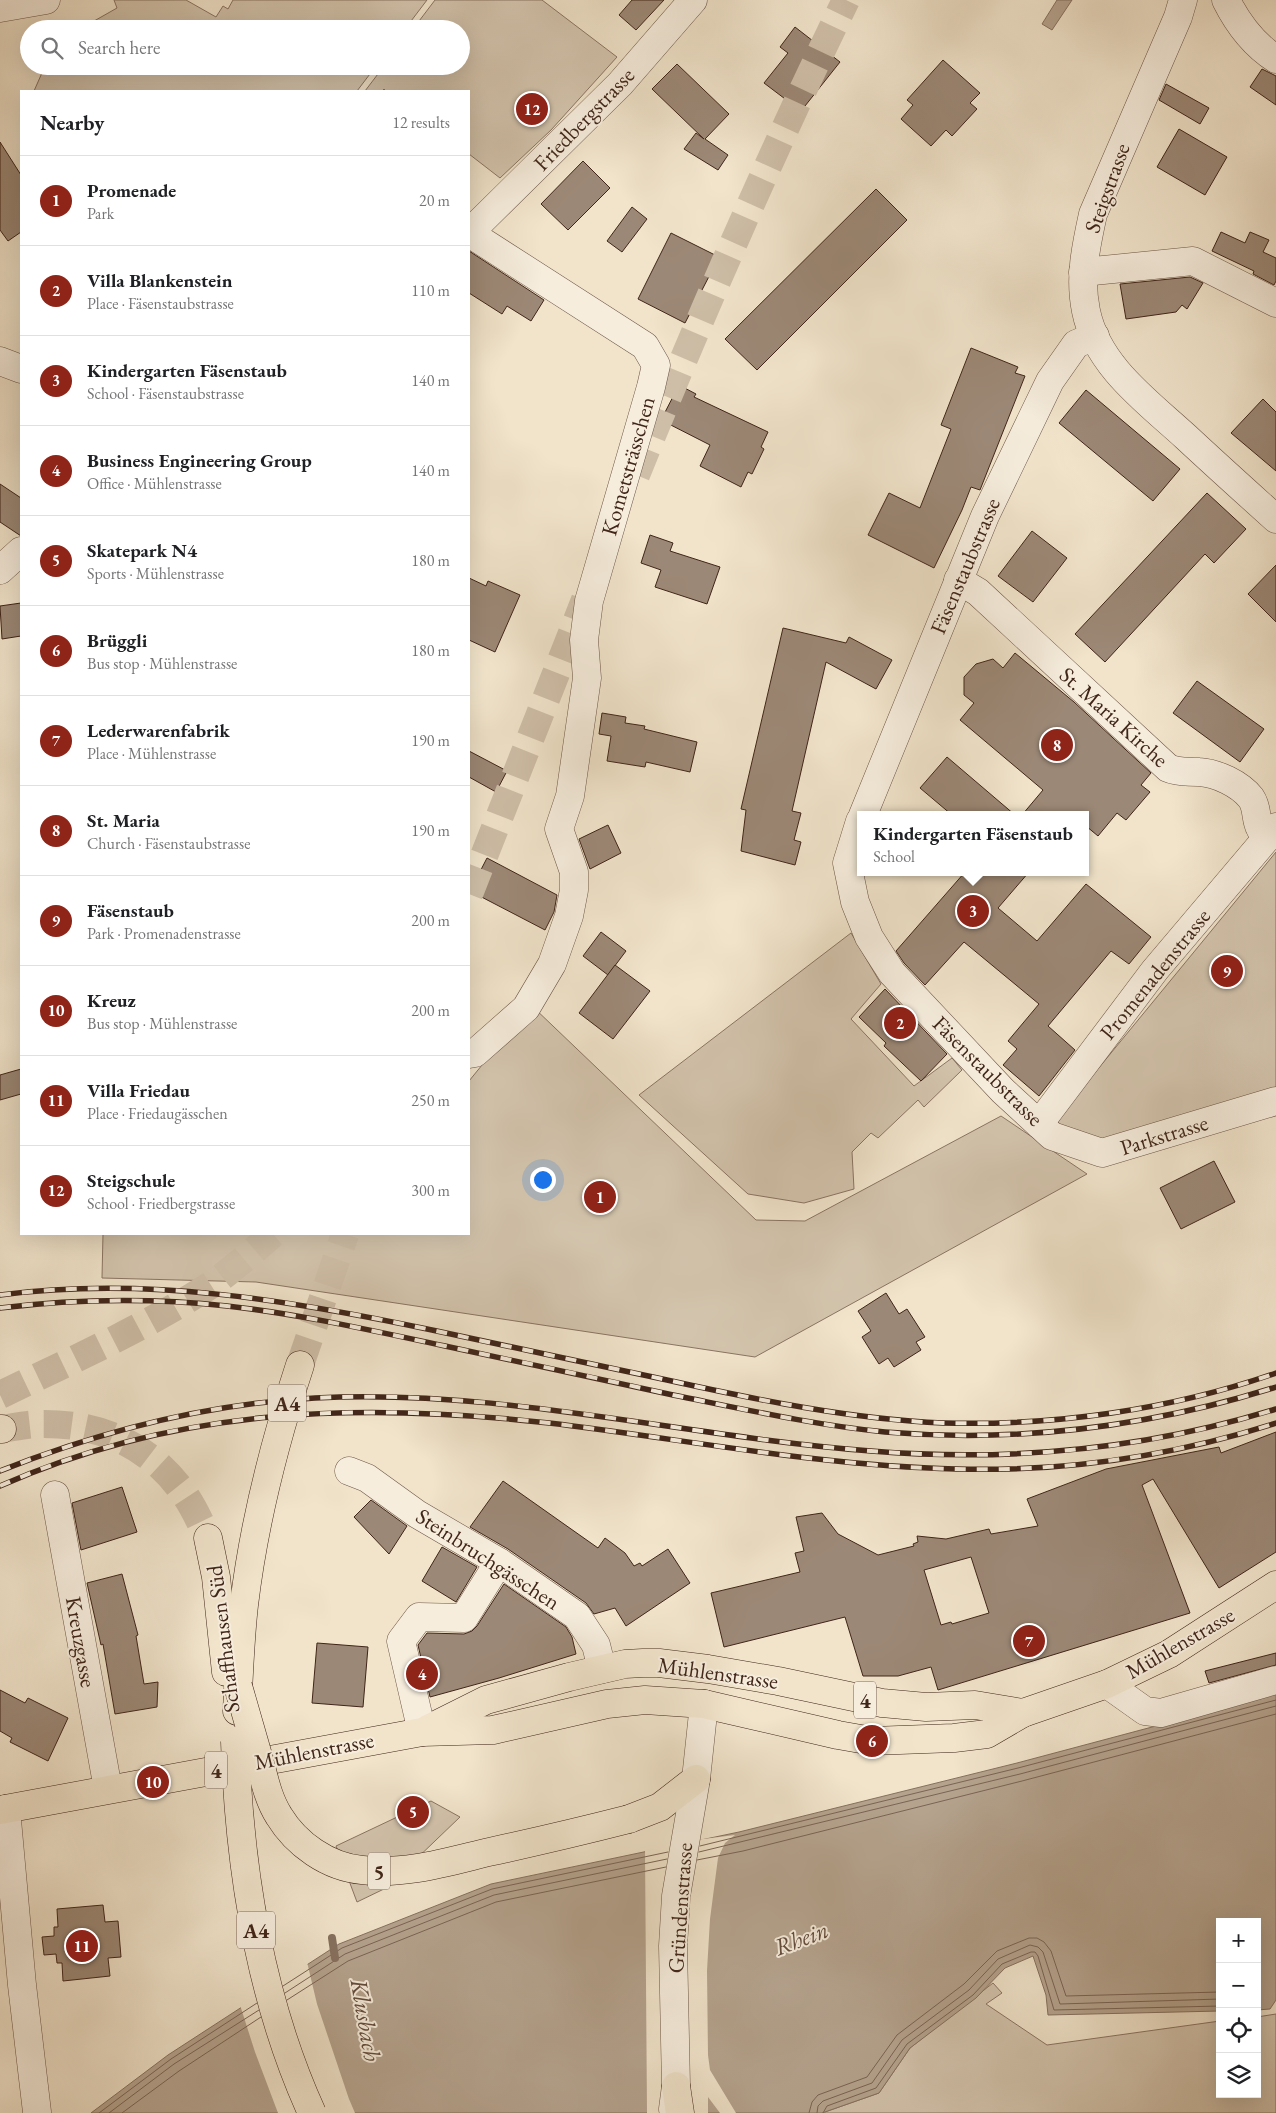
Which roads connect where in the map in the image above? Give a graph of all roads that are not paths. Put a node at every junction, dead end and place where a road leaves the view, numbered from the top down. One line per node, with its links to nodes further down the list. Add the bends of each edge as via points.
1 (46, 0): 5 (street)
2 (693, 0): 7 (street, Friedbergstrasse, via 620,84)
3 (1183, 0): 9 (street, Steigstrasse, via 1094,214)
4 (1226, 0): 6 (street, via 1236,20 1262,50)
5 (0, 8)
6 (1276, 59)
7 (470, 232)
8 (470, 234): 21 (street, Kometsträsschen, via 645,346 656,365 589,601 584,640 587,678 570,796 559,829 574,872 569,916 552,964 526,1008 476,1053)
9 (1083, 272): 10 (street, via 1193,261); 11 (street, Steigstrasse, via 1086,313)
10 (1276, 303)
11 (1095, 336): 14 (street, Steigstrasse, via 1122,378); 17 (street, Fäsenstaubstrasse, via 1076,344 1050,381)
12 (0, 361): 13 (street)
13 (20, 369)
14 (1276, 519)
15 (20, 552): 16 (street)
16 (0, 570)
17 (958, 580): 18 (street, Fäsenstaubstrasse); 20 (street, St. Maria Kirche, via 978,592 1168,768 1180,773 1212,775 1238,788 1250,798 1256,809 1259,828)
18 (865, 811)
19 (857, 831): 23 (street, Fäsenstaubstrasse, via 847,863 855,902 869,938 892,973 1003,1091)
20 (1272, 832): 23 (street, Promenadenstrasse, via 1155,970)
21 (470, 1054)
22 (1276, 1101): 23 (street, Parkstrasse, via 1102,1153)
23 (1046, 1130)
24 (300, 1365): 32 (main road, A4, via 275,1442 261,1502)
25 (350, 1470): 28 (street, Steinbruchgässchen, via 368,1478 417,1514)
26 (55, 1495): 39 (street, Kreuzgasse)
27 (208, 1538): 32 (main road, Schaffhausen Süd / 5)
28 (499, 1562): 30 (street, Steinbruchgässchen, via 578,1616 596,1645); 37 (street, via 464,1618 419,1617 401,1641)
29 (1276, 1584): 34 (main road, Mühlenstrasse / 4, via 1169,1654)
30 (602, 1669): 31 (main road, Mühlenstrasse / 4, via 624,1664 659,1663); 37 (main road, Mühlenstrasse / 4, via 486,1700)
31 (708, 1669): 35 (main road); 36 (main road, Mühlenstrasse / 4, via 882,1703 926,1707 975,1705)
32 (234, 1678): 38 (main road, 5, bridge, via 267,1789 279,1816 289,1830 319,1855 339,1865 361,1870 423,1867 629,1820 660,1807); 43 (main road, A4, bridge, via 241,1837 257,1934 268,1986)
33 (1276, 1680): 34 (street, via 1161,1713 1146,1711)
34 (1107, 1684): 36 (main road, Mühlenstrasse / 4)
35 (704, 1704): 36 (main road, Mühlenstrasse / 4, via 872,1740 987,1734); 37 (main road, Mühlenstrasse / 4, via 645,1700 607,1704 493,1730); 38 (street, Gründenstrasse)
36 (1023, 1713)
37 (422, 1732): 39 (main road, Mühlenstrasse / 4)
38 (696, 1779): 41 (street, Gründenstrasse, via 676,1896)
39 (108, 1789): 40 (main road, Mühlenstrasse / 4)
40 (3, 1810): 42 (street)
41 (676, 2086): 44 (street, Gründenstrasse); 45 (main road)
42 (37, 2112)
43 (312, 2113)
44 (672, 2113)
45 (680, 2113)

